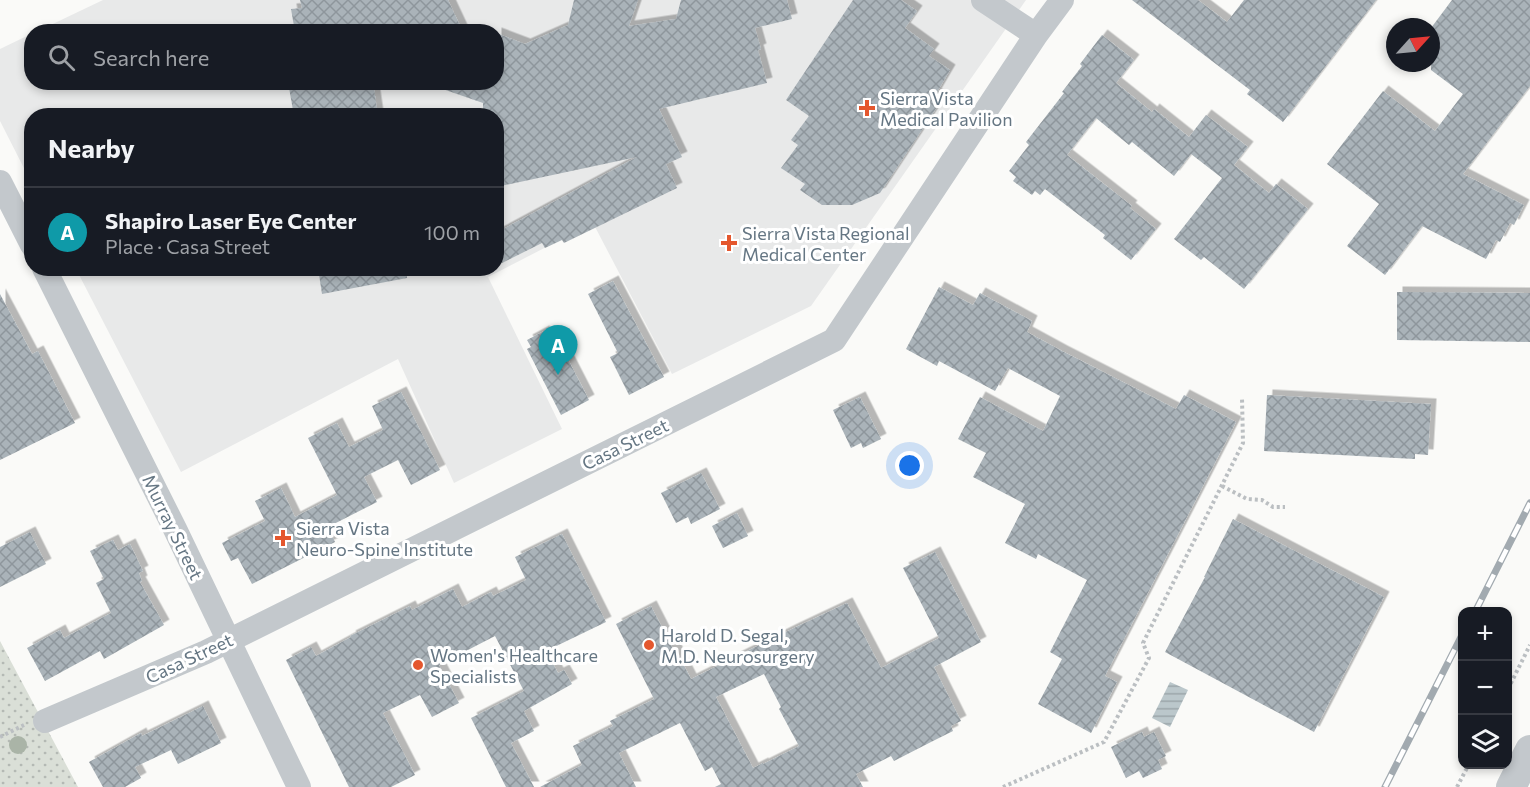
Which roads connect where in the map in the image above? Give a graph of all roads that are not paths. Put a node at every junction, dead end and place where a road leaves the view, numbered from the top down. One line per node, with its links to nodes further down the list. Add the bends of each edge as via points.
1 (983, 0): 3 (street)
2 (1062, 0): 3 (street, Casa Street)
3 (1036, 35): 7 (street, Casa Street, via 834,340)
4 (0, 182): 5 (street)
5 (24, 229)
6 (48, 276): 7 (street, Murray Street)
7 (228, 641): 8 (street, Casa Street); 10 (street, Murray Street)
8 (45, 721)
9 (1530, 750): 11 (street)
10 (299, 787)
11 (1511, 787)

